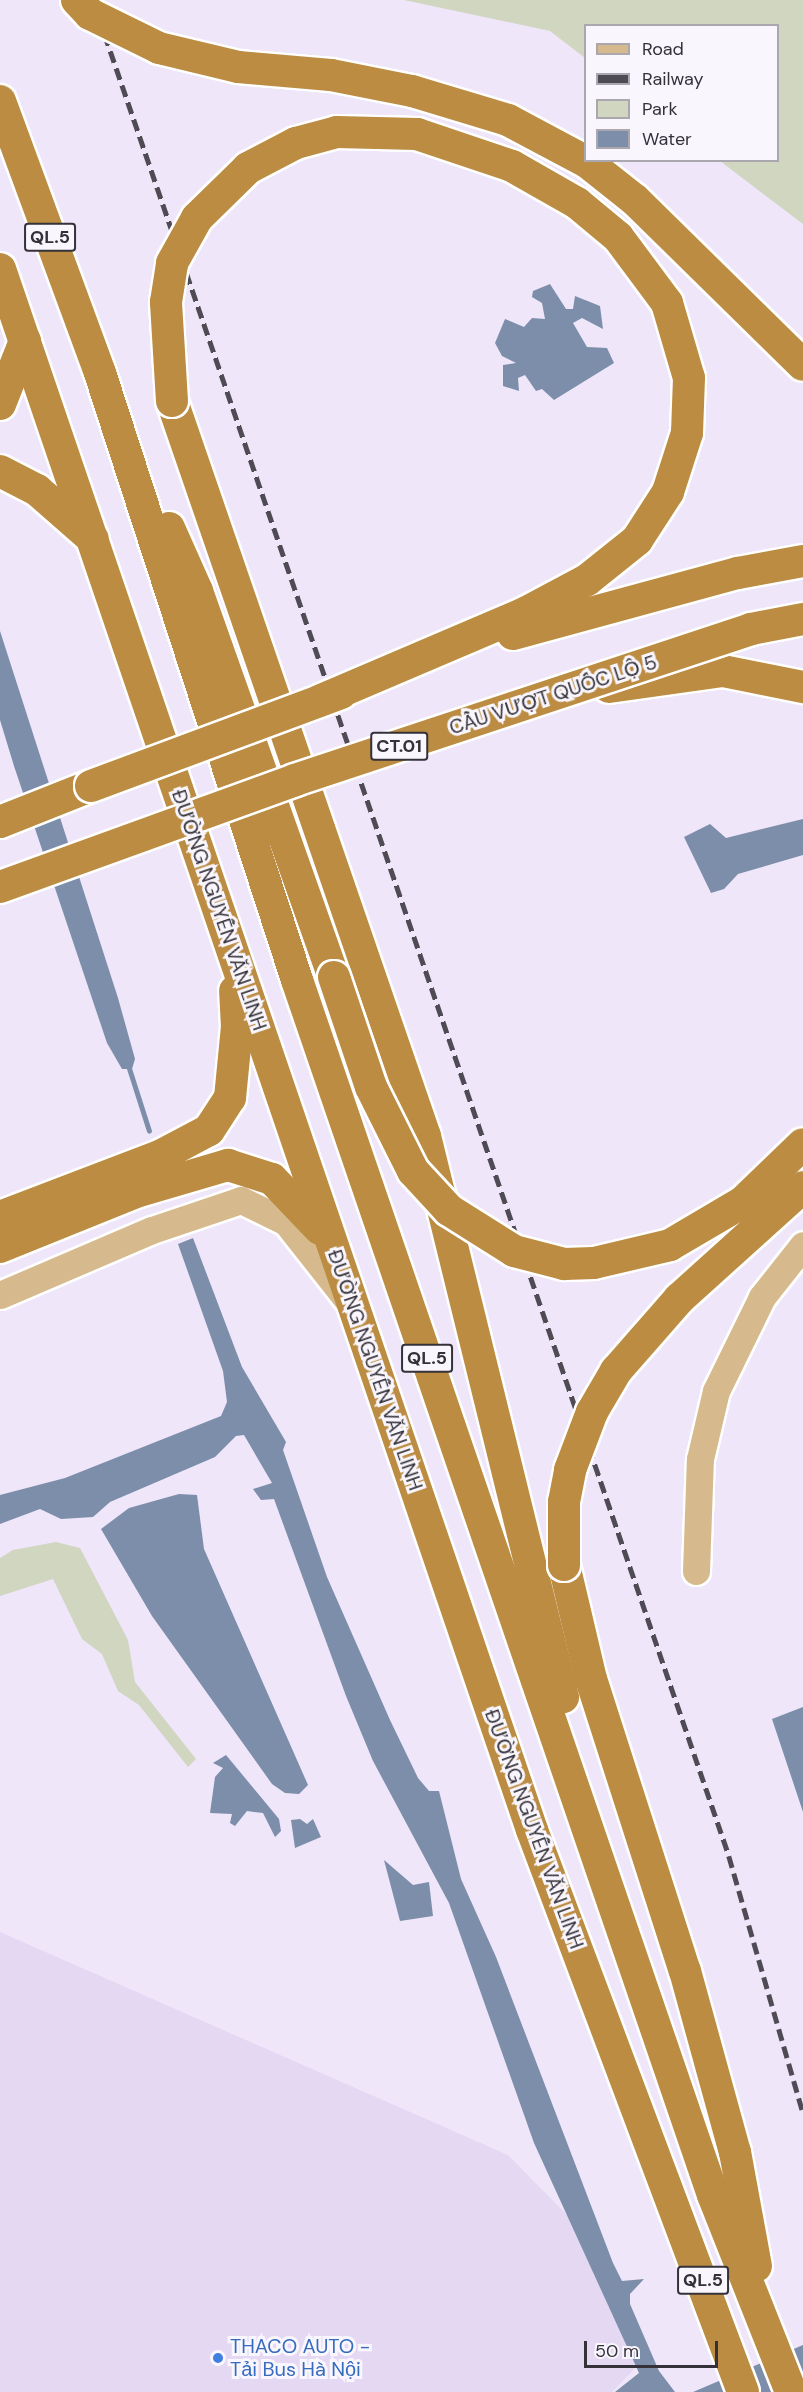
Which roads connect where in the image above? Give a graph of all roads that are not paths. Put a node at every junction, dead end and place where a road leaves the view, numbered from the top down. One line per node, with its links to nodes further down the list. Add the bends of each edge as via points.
1 (77, 0): 3 (highway, bridge, via 90,14 159,48 238,67 331,75 412,91 508,120)
2 (0, 101): 8 (highway, QL.5)
3 (584, 160)
4 (587, 162): 7 (highway, bridge, via 635,200)
5 (0, 269): 6 (highway, QL.5)
6 (25, 341): 9 (highway); 11 (highway, ĐƯỜNG NGUYỄN VĂN LINH / QL.5)
7 (803, 365)
8 (100, 373): 22 (highway, bridge, via 197,591 371,1087 413,1171 449,1210 514,1251 579,1264 653,1252 687,1239 743,1202); 33 (highway, QL.5, via 297,980)
9 (0, 404)
10 (0, 471): 11 (highway, via 37,490)
11 (93, 540): 21 (highway, ĐƯỜNG NGUYỄN VĂN LINH / QL.5)
12 (803, 561): 15 (highway, bridge, via 738,573 519,632)
13 (803, 618): 16 (highway, CẦU VƯỢT QUỐC LỘ 5 / CT.01, bridge, via 751,629)
14 (803, 687): 16 (highway, bridge, via 751,673 704,671)
15 (321, 700): 17 (highway, bridge); 33 (highway, bridge, via 525,613 587,580 637,540 668,492 687,433 689,378 667,303 618,237 577,203 521,171 473,149 417,134 337,132 296,144 248,168 196,218 172,263 166,302 172,401 425,1136 535,1570)
16 (540, 701): 20 (highway, CẦU VƯỢT QUỐC LỘ 5 / CT.01, bridge, via 295,780)
17 (91, 786): 18 (highway); 19 (highway)
18 (0, 809)
19 (0, 822)
20 (0, 887)
21 (229, 939): 25 (highway, via 235,1066 230,1098 215,1123 162,1155); 29 (highway, ĐƯỜNG NGUYỄN VĂN LINH / QL.5)
22 (803, 1144)
23 (803, 1187): 34 (highway, bridge, via 680,1299 616,1371 592,1412 570,1470 564,1502 564,1564 591,1679 685,1971 735,2152)
24 (136, 1192): 26 (main road); 28 (highway); 29 (highway, via 207,1168 250,1169 294,1198)
25 (0, 1217)
26 (152, 1230): 30 (main road); 31 (main road, via 219,1203 241,1200 264,1207 304,1242)
27 (803, 1245): 32 (main road, via 749,1318 716,1391 700,1459)
28 (0, 1247)
29 (333, 1248): 31 (highway, ĐƯỜNG NGUYỄN VĂN LINH / QL.5)
30 (0, 1295)
31 (354, 1309): 35 (highway, ĐƯỜNG NGUYỄN VĂN LINH / QL.5, via 532,1830)
32 (696, 1571)
33 (595, 1842): 34 (highway, QL.5, via 713,2195)
34 (769, 2338): 36 (highway, QL.5)
35 (743, 2392)
36 (791, 2392)

